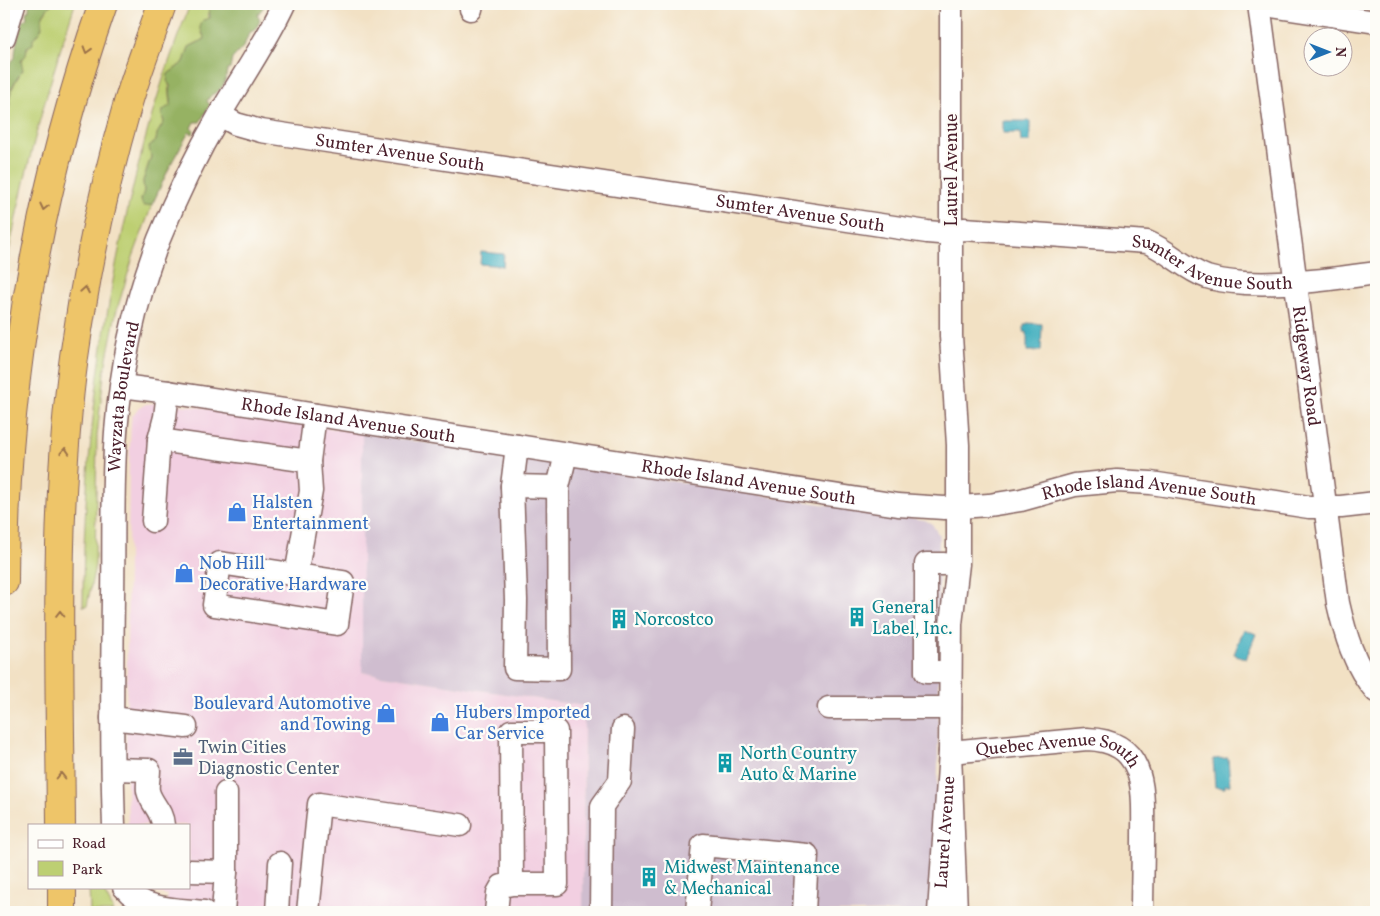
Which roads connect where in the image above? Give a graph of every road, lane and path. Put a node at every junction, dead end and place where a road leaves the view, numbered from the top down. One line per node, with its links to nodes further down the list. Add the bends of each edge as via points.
1 (14, 4): 8 (street)
2 (103, 4): 28 (highway, one-way to 28, via 52,174 27,296 8,453)
3 (162, 4): 40 (highway, one-way to 3, via 62,498 74,358 87,276 107,185 128,103)
4 (284, 4): 9 (street, Wayzata Boulevard)
5 (951, 4): 10 (street, Laurel Avenue)
6 (1259, 4): 7 (street); 12 (street, Ridgeway Road)
7 (1376, 22)
8 (4, 37)
9 (220, 115): 10 (street, Sumter Avenue South, via 261,132 927,232); 13 (street, Wayzata Boulevard, via 182,185 158,241 138,305)
10 (951, 232): 12 (street, Sumter Avenue South, via 964,229 1147,242 1207,277 1230,282); 23 (street, Laurel Avenue, via 951,336 958,444)
11 (1376, 273): 12 (street, Sumter Avenue South)
12 (1295, 284): 24 (street, Ridgeway Road)
13 (122, 386): 14 (street, Rhode Island Avenue South); 34 (street, Wayzata Boulevard, via 114,466)
14 (168, 392): 15 (street, Rhode Island Avenue South); 16 (street)
15 (315, 415): 17 (street, Rhode Island Avenue South); 19 (street)
16 (159, 440): 19 (street); 25 (street)
17 (517, 446): 18 (street, Rhode Island Avenue South); 20 (street)
18 (566, 454): 21 (street); 23 (street, Rhode Island Avenue South, via 898,505)
19 (309, 461): 27 (street, via 312,491)
20 (512, 486): 21 (street); 21 (street, via 515,668 558,669)
21 (558, 487)
22 (1376, 503): 24 (street, Rhode Island Avenue South)
23 (951, 508): 24 (street, Rhode Island Avenue South, via 1006,503 1075,485 1117,481); 26 (street, Laurel Avenue); 29 (street, Laurel Avenue, via 958,564)
24 (1325, 508): 31 (street, Ridgeway Road, via 1342,624 1360,670)
25 (153, 521)
26 (944, 564): 29 (street, Laurel Avenue); 30 (street, via 926,564 926,672)
27 (296, 574): 27 (street, via 220,563 214,605 336,624 343,582)
28 (4, 582)
29 (951, 624): 30 (street, Laurel Avenue)
30 (950, 672): 33 (street, Laurel Avenue)
31 (1376, 691)
32 (829, 708): 33 (street)
33 (950, 708): 37 (street, Laurel Avenue)
34 (112, 718): 35 (street); 38 (street, Wayzata Boulevard)
35 (186, 727)
36 (623, 729): 57 (street, via 620,781 602,806)
37 (950, 752): 60 (street, Laurel Avenue); 61 (street, Laurel Avenue); 62 (street, Quebec Avenue South, via 1087,739 1106,741 1121,749 1132,760 1143,788)
38 (113, 769): 41 (street, Wayzata Boulevard); 42 (street, via 149,770 148,790 158,807)
39 (226, 793): 46 (street)
40 (61, 824)
41 (114, 824)
42 (162, 824)
43 (460, 825): 55 (street, via 319,804)
44 (277, 863): 54 (street)
45 (190, 871): 46 (street)
46 (226, 872): 53 (street)
47 (512, 884): 47 (street, via 511,731 556,731 557,884); 56 (street, via 502,886)
48 (62, 888): 51 (highway)
49 (125, 888): 50 (street)
50 (154, 909): 52 (street)
51 (62, 912)
52 (204, 912)
53 (224, 912)
54 (277, 912)
55 (308, 912)
56 (496, 912)
57 (601, 912)
58 (697, 912): 59 (street, via 703,845 807,855)
59 (804, 912)
60 (939, 912)
61 (956, 912)
62 (1142, 912)

